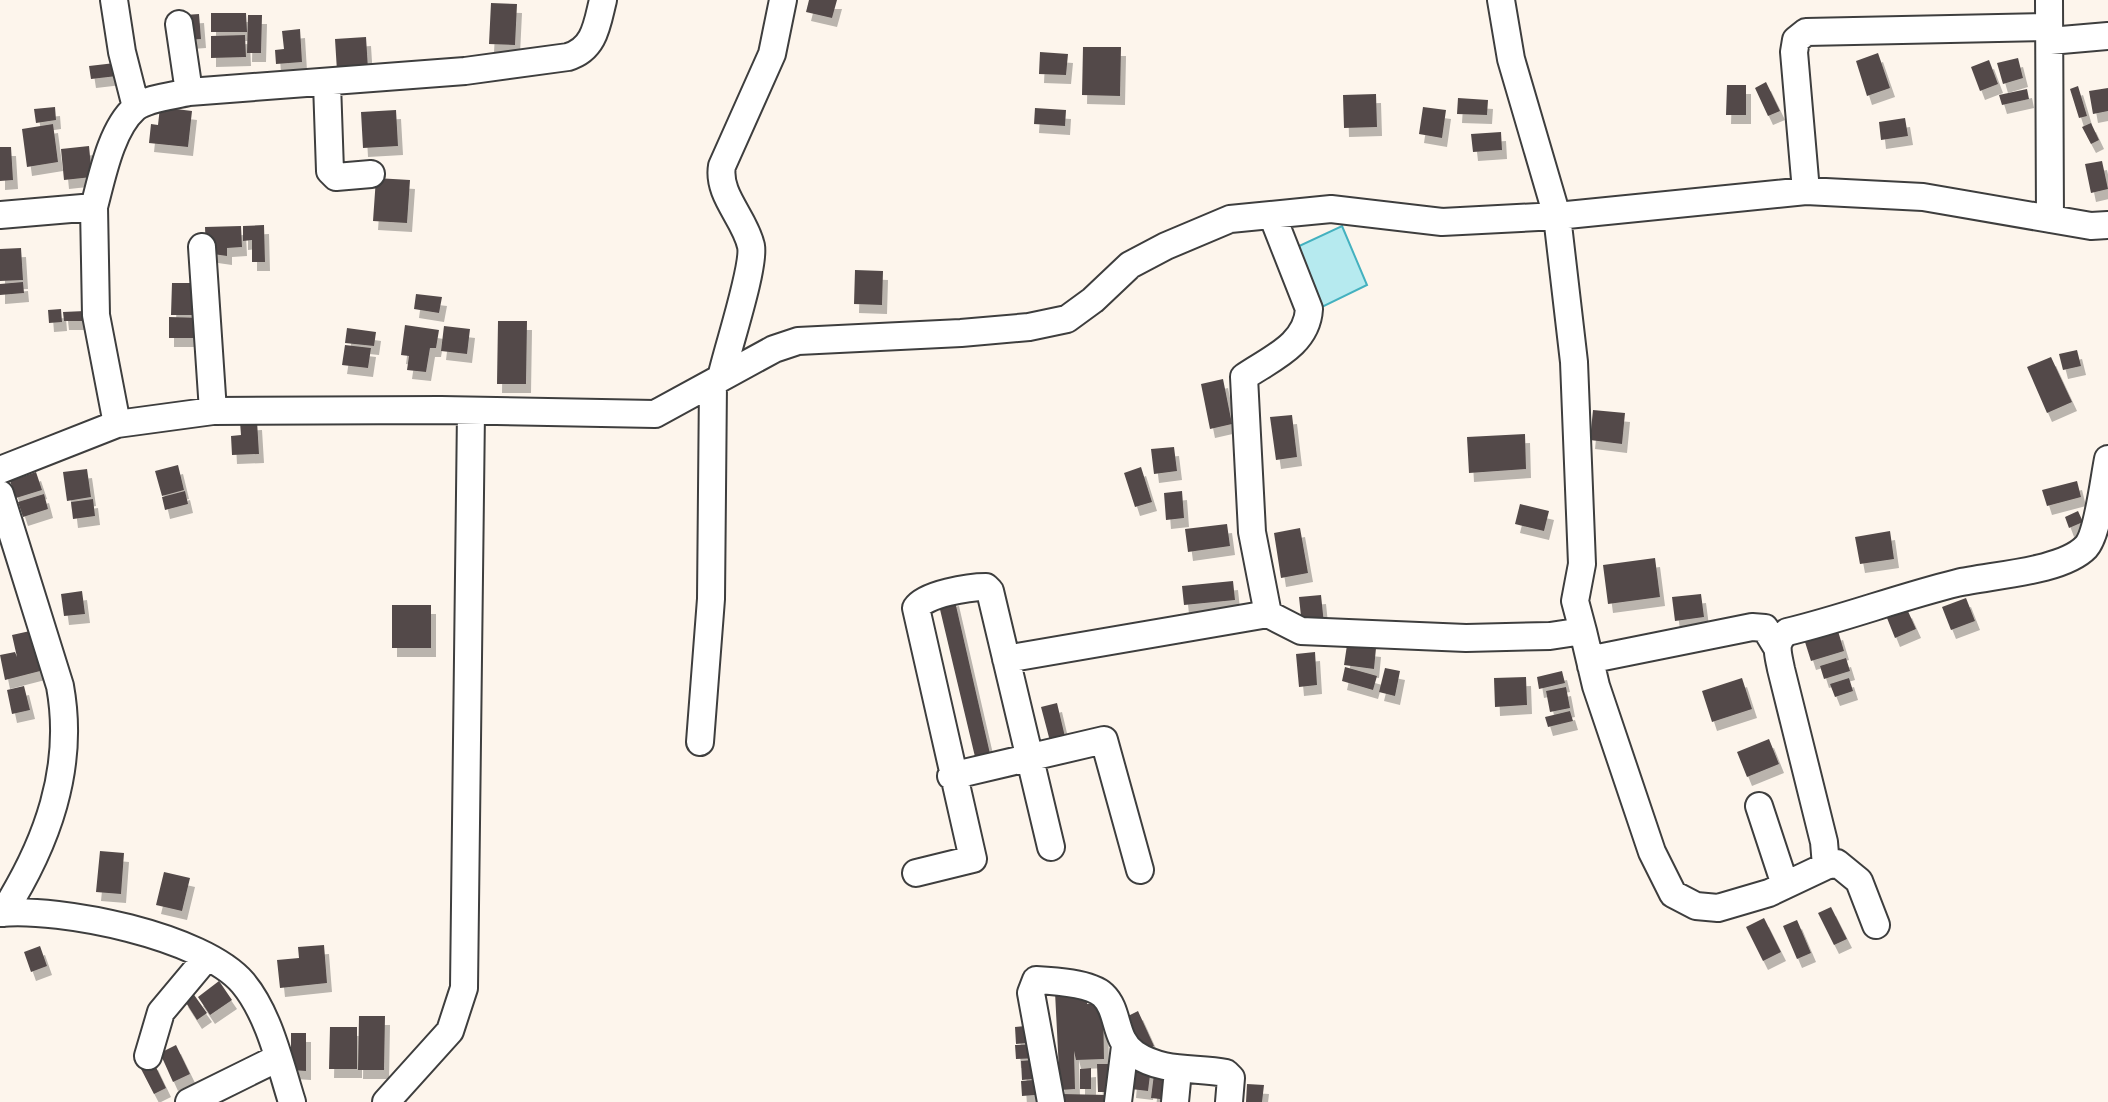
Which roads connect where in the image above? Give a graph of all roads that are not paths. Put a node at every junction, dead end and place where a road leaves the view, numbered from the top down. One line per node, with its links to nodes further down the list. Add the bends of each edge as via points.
1 (114, 0): 11 (street)
2 (603, 0): 9 (street, via 594,33 581,53 465,71)
3 (783, 0): 21 (street, via 772,54 721,176 751,247)
4 (1501, 0): 17 (street, via 1511,59)
5 (2049, 0): 7 (street)
6 (179, 24): 10 (street)
7 (2049, 34): 8 (street); 13 (street, via 1806,32 1796,40 1794,52); 18 (street)
8 (2108, 36)
9 (327, 83): 10 (street); 12 (street, via 330,171 336,177)
10 (189, 92): 11 (street)
11 (136, 107): 14 (street, via 115,142)
12 (371, 174)
13 (1806, 191): 17 (street); 18 (street, via 1923,197)
14 (94, 207): 15 (street); 26 (street, via 96,315)
15 (0, 215)
16 (1272, 215): 17 (street, via 1331,209 1442,222); 22 (street, via 1230,219 1166,246 1130,265 1067,319 961,333 814,338); 30 (street, via 1309,309 1295,342 1244,377 1252,532)
17 (1557, 216): 31 (street, via 1574,362 1582,564 1575,601)
18 (2050, 219): 19 (street)
19 (2108, 225)
20 (202, 247): 24 (street)
21 (731, 330): 22 (street); 23 (street)
22 (774, 349): 23 (street)
23 (717, 381): 25 (street, via 667,410 644,415); 35 (street, via 711,599)
24 (213, 411): 25 (street); 26 (street)
25 (471, 411): 53 (street, via 464,988 450,1031)
26 (117, 424): 28 (street)
27 (2108, 459): 32 (street, via 2092,534 2077,552 2056,563 1957,583 1787,632)
28 (0, 470)
29 (0, 494): 44 (street, via 66,717 59,780 45,836)
30 (1268, 614): 31 (street, via 1301,631 1466,638); 33 (street)
31 (1583, 631): 34 (street)
32 (1776, 646): 34 (street, via 1765,628 1752,627 1598,658); 40 (street)
33 (1006, 659): 36 (street); 37 (street, via 986,587 917,604)
34 (1591, 666): 43 (street, via 1652,852 1673,894 1696,906 1718,908)
35 (700, 742)
36 (1030, 757): 37 (street); 39 (street); 41 (street, via 1104,740)
37 (951, 776): 42 (street, via 973,859)
38 (1759, 806): 43 (street)
39 (1051, 847)
40 (1826, 866): 43 (street); 45 (street, via 1837,863 1854,875)
41 (1140, 870)
42 (916, 873)
43 (1785, 885)
44 (1, 913): 46 (street, via 93,920)
45 (1876, 925)
46 (207, 957): 48 (street, via 161,1012); 49 (street, via 244,984)
47 (1125, 1046): 50 (street); 54 (street, via 1104,995 1083,987 1033,982); 55 (street)
48 (148, 1056)
49 (278, 1058): 51 (street); 52 (street)
50 (1178, 1070): 56 (street); 57 (street, via 1226,1073 1231,1078)
51 (189, 1102)
52 (292, 1102)
53 (386, 1102)
54 (1051, 1102)
55 (1118, 1102)
56 (1175, 1102)
57 (1229, 1102)

